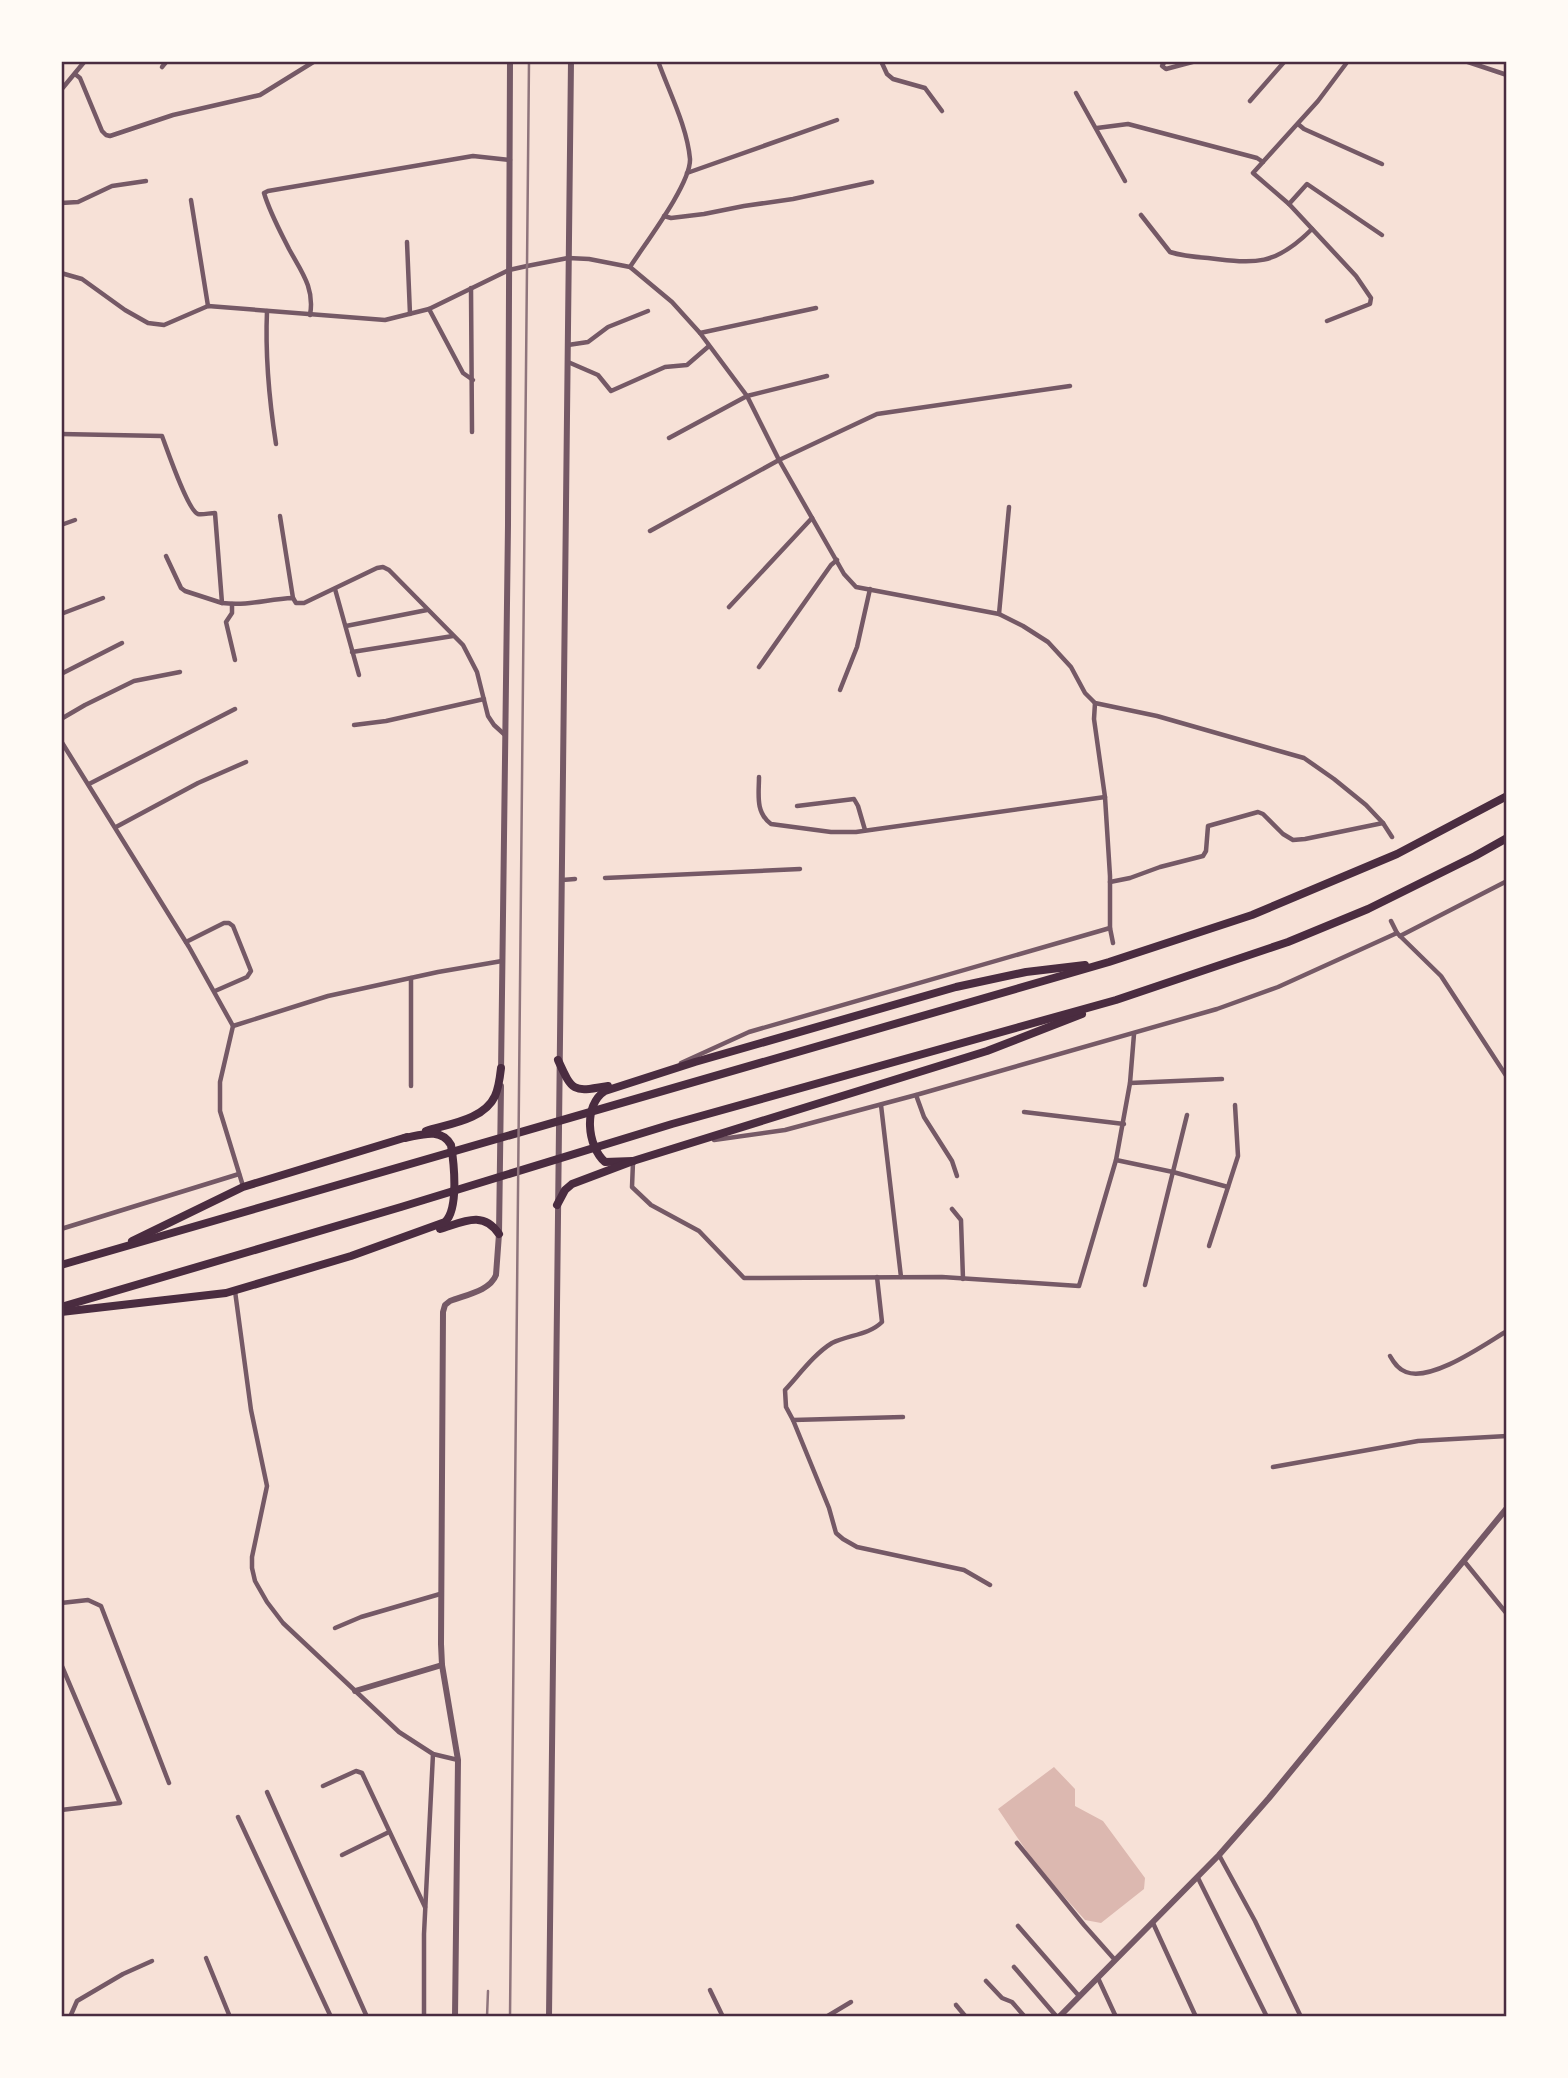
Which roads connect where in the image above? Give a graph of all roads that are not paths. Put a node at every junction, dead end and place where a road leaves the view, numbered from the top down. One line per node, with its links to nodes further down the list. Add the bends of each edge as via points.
1 (85, 61): 14 (street)
2 (167, 61): 13 (street)
3 (315, 61): 14 (street, via 260,95 110,135 102,131)
4 (510, 61): 23 (street)
5 (571, 61): 38 (street)
6 (658, 61): 26 (street, via 684,132 690,162)
7 (881, 61): 19 (street, via 893,79 925,88)
8 (1165, 61): 9 (street, via 1161,66 1166,69)
9 (1196, 61)
10 (1285, 61): 18 (street)
11 (1348, 61): 21 (street)
12 (1465, 61): 15 (street)
13 (162, 67)
14 (75, 74): 16 (street)
15 (1507, 75)
16 (61, 90)
17 (1076, 93): 22 (street)
18 (1250, 101)
19 (942, 111)
20 (837, 120): 26 (street)
21 (1298, 124): 24 (street); 25 (street)
22 (1097, 128): 24 (street, via 1128,124); 28 (street)
23 (510, 160): 40 (street); 49 (street, via 473,156 264,194 304,273)
24 (1263, 162): 32 (street, via 1253,173)
25 (1382, 164)
26 (686, 174): 34 (street)
27 (146, 181): 31 (street, via 112,186 78,202)
28 (1125, 181)
29 (872, 183): 34 (street, via 705,214)
30 (191, 200): 43 (street)
31 (61, 203)
32 (1289, 204): 35 (street); 36 (street, via 1307,184)
33 (1141, 215): 35 (street, via 1170,252 1247,263 1287,252)
34 (664, 216): 39 (street)
35 (1312, 229): 50 (street, via 1371,298 1370,304)
36 (1382, 235)
37 (407, 242): 48 (street)
38 (568, 258): 39 (street); 40 (street); 52 (street)
39 (629, 267): 51 (street, via 666,295)
40 (509, 270): 42 (street); 97 (street)
41 (61, 273): 43 (street, via 82,279 148,323 164,325)
42 (471, 287): 45 (street); 56 (street)
43 (208, 306): 47 (street)
44 (816, 308): 51 (street)
45 (429, 309): 48 (street); 56 (street, via 463,373)
46 (648, 311): 52 (street, via 608,327 588,342)
47 (267, 312): 49 (street); 62 (street, via 266,364)
48 (410, 314): 49 (street, via 385,320)
49 (310, 315)
50 (1327, 321)
51 (700, 333): 53 (street)
52 (568, 345): 54 (street)
53 (709, 345): 54 (street, via 687,365 665,367 611,391 598,375); 58 (street)
54 (567, 361): 113 (street)
55 (827, 376): 58 (street)
56 (473, 380): 59 (street)
57 (1070, 386): 63 (street, via 877,414)
58 (747, 396): 61 (street); 63 (street)
59 (472, 432)
60 (61, 434): 76 (street, via 162,436 193,512 215,513)
61 (669, 438)
62 (276, 444)
63 (779, 460): 66 (street); 69 (street)
64 (1009, 507): 81 (street)
65 (280, 516): 75 (street)
66 (812, 518): 71 (street); 78 (street)
67 (75, 520): 68 (street)
68 (61, 525)
69 (650, 531)
70 (166, 556): 76 (street, via 181,588)
71 (837, 560): 73 (street, via 856,587); 87 (street)
72 (335, 589): 75 (street, via 304,603); 79 (street, via 383,567); 82 (street)
73 (870, 589): 81 (street); 91 (street, via 857,647)
74 (103, 598): 80 (street)
75 (293, 598): 77 (street)
76 (222, 603): 77 (street)
77 (232, 604): 86 (street, via 226,622)
78 (729, 607)
79 (427, 610): 82 (street); 83 (street)
80 (61, 614)
81 (999, 614): 93 (street, via 1048,642)
82 (346, 626): 85 (street)
83 (453, 636): 85 (street); 92 (street, via 470,656)
84 (122, 643): 89 (street)
85 (352, 652): 90 (street)
86 (235, 660)
87 (760, 667)
88 (180, 672): 95 (street, via 134,681)
89 (61, 674)
90 (359, 676)
91 (840, 691)
92 (484, 699): 96 (street); 97 (street, via 488,716)
93 (1095, 703): 103 (street); 105 (street, via 1304,758)
94 (235, 709): 101 (street)
95 (61, 719)
96 (354, 725)
97 (505, 735): 121 (street)
98 (61, 741): 101 (street)
99 (246, 762): 106 (street)
100 (759, 777): 107 (street, via 760,809 771,824 831,832)
101 (89, 783): 106 (street)
102 (1507, 796): 122 (highway, via 1397,854 1252,915)
103 (1105, 797): 107 (street); 115 (street)
104 (797, 806): 107 (street, via 855,799)
105 (1383, 823): 108 (street); 115 (street, via 1293,840 1276,830 1263,814 1254,812 1208,825 1203,856)
106 (116, 827): 119 (street)
107 (865, 830)
108 (1392, 836)
109 (1507, 838): 125 (highway, via 1368,908 1288,942)
110 (800, 869): 111 (street)
111 (605, 878)
112 (575, 879): 113 (street)
113 (561, 880): 128 (street)
114 (1507, 881): 118 (street)
115 (1110, 882): 117 (street)
116 (1391, 921): 118 (street)
117 (1110, 928): 120 (street); 130 (street, via 749,1032)
118 (1399, 935): 127 (street, via 1278,987); 131 (street, via 1441,976)
119 (186, 942): 124 (street); 124 (street, via 224,923 233,926 251,971)
120 (1113, 943)
121 (502, 961): 123 (street); 129 (street)
122 (1109, 962): 130 (highway, via 1026,972 956,987); 156 (highway)
123 (411, 978): 126 (street, via 324,997); 135 (street)
124 (215, 991): 126 (street)
125 (1116, 1000): 143 (highway, via 987,1051); 164 (highway, via 685,1120)
126 (233, 1026): 147 (street, via 220,1082 220,1106)
127 (1134, 1034): 133 (street); 136 (street)
128 (558, 1060): 134 (highway, via 569,1084 578,1090); 151 (street)
129 (501, 1068): 142 (highway, via 496,1094 485,1109); 154 (street)
130 (654, 1075): 134 (highway)
131 (1507, 1077)
132 (1222, 1079): 133 (street)
133 (1130, 1083): 141 (street)
134 (621, 1084): 145 (highway, via 594,1100 591,1137 605,1162)
135 (411, 1086)
136 (916, 1095): 137 (street); 148 (street)
137 (881, 1105): 143 (street, via 785,1130); 160 (street)
138 (1235, 1105): 150 (street, via 1238,1156)
139 (1024, 1112): 141 (street)
140 (1187, 1115): 146 (street)
141 (1124, 1124): 144 (street)
142 (405, 1138): 149 (highway); 157 (highway, via 438,1134 448,1139 454,1195 449,1219)
143 (689, 1143): 145 (highway)
144 (1116, 1160): 146 (street); 161 (street, via 1079,1286)
145 (633, 1161): 151 (highway, via 572,1184); 159 (street, via 632,1187 651,1205 699,1231 744,1278)
146 (1173, 1172): 150 (street); 162 (street)
147 (239, 1174): 149 (street); 153 (street)
148 (957, 1176)
149 (243, 1187): 156 (highway)
150 (1228, 1187): 155 (street)
151 (557, 1205): 213 (street)
152 (952, 1209): 161 (street, via 961,1220)
153 (61, 1229)
154 (499, 1234): 157 (highway, via 485,1220 475,1219); 175 (street, via 494,1281 450,1301 443,1312)
155 (1209, 1246)
156 (112, 1251): 158 (highway)
157 (352, 1256): 163 (highway)
158 (61, 1265)
159 (877, 1277): 160 (street); 169 (street, via 882,1322 829,1345 785,1390)
160 (901, 1277): 161 (street)
161 (963, 1279)
162 (1145, 1285)
163 (235, 1291): 165 (highway); 181 (street, via 267,1486 252,1557 255,1581 283,1623)
164 (61, 1307)
165 (61, 1312)
166 (1507, 1331): 167 (street, via 1466,1357 1418,1373 1398,1367)
167 (1390, 1356)
168 (903, 1416): 169 (street)
169 (793, 1420): 174 (street, via 836,1533 843,1539 857,1547 964,1570)
170 (1507, 1437): 171 (street, via 1418,1441)
171 (1273, 1467)
172 (1507, 1508): 173 (street)
173 (1463, 1560): 177 (street); 192 (street)
174 (989, 1585)
175 (440, 1594): 178 (street); 180 (street)
176 (61, 1603): 184 (street, via 88,1600 101,1606)
177 (1507, 1614)
178 (335, 1628)
179 (61, 1664): 187 (street, via 120,1803)
180 (442, 1665): 181 (street); 183 (street)
181 (355, 1691): 182 (street, via 399,1732)
182 (433, 1754): 183 (street); 194 (street)
183 (457, 1760): 212 (street)
184 (169, 1783)
185 (323, 1786): 189 (street, via 360,1771)
186 (267, 1793): 210 (street)
187 (61, 1810)
188 (238, 1817): 209 (street)
189 (389, 1832): 191 (street); 194 (street)
190 (1017, 1843): 198 (street)
191 (342, 1855)
192 (1219, 1855): 193 (street); 222 (street)
193 (1198, 1878): 195 (street); 221 (street)
194 (425, 1908): 211 (street)
195 (1153, 1923): 198 (street); 220 (street)
196 (1018, 1926): 204 (street)
197 (206, 1958): 208 (street)
198 (1115, 1960): 201 (street)
199 (152, 1961): 207 (street, via 77,2001)
200 (1014, 1967): 218 (street)
201 (1098, 1978): 204 (street); 219 (street)
202 (986, 1981): 217 (street)
203 (710, 1990): 214 (street)
204 (1079, 1996): 218 (street)
205 (851, 2002): 215 (street)
206 (956, 2005): 216 (street)
207 (70, 2017)
208 (230, 2017)
209 (331, 2017)
210 (367, 2017)
211 (425, 2017)
212 (455, 2017)
213 (549, 2017)
214 (723, 2017)
215 (826, 2017)
216 (966, 2017)
217 (1025, 2017)
218 (1058, 2017)
219 (1116, 2017)
220 (1196, 2017)
221 (1267, 2017)
222 (1301, 2017)

